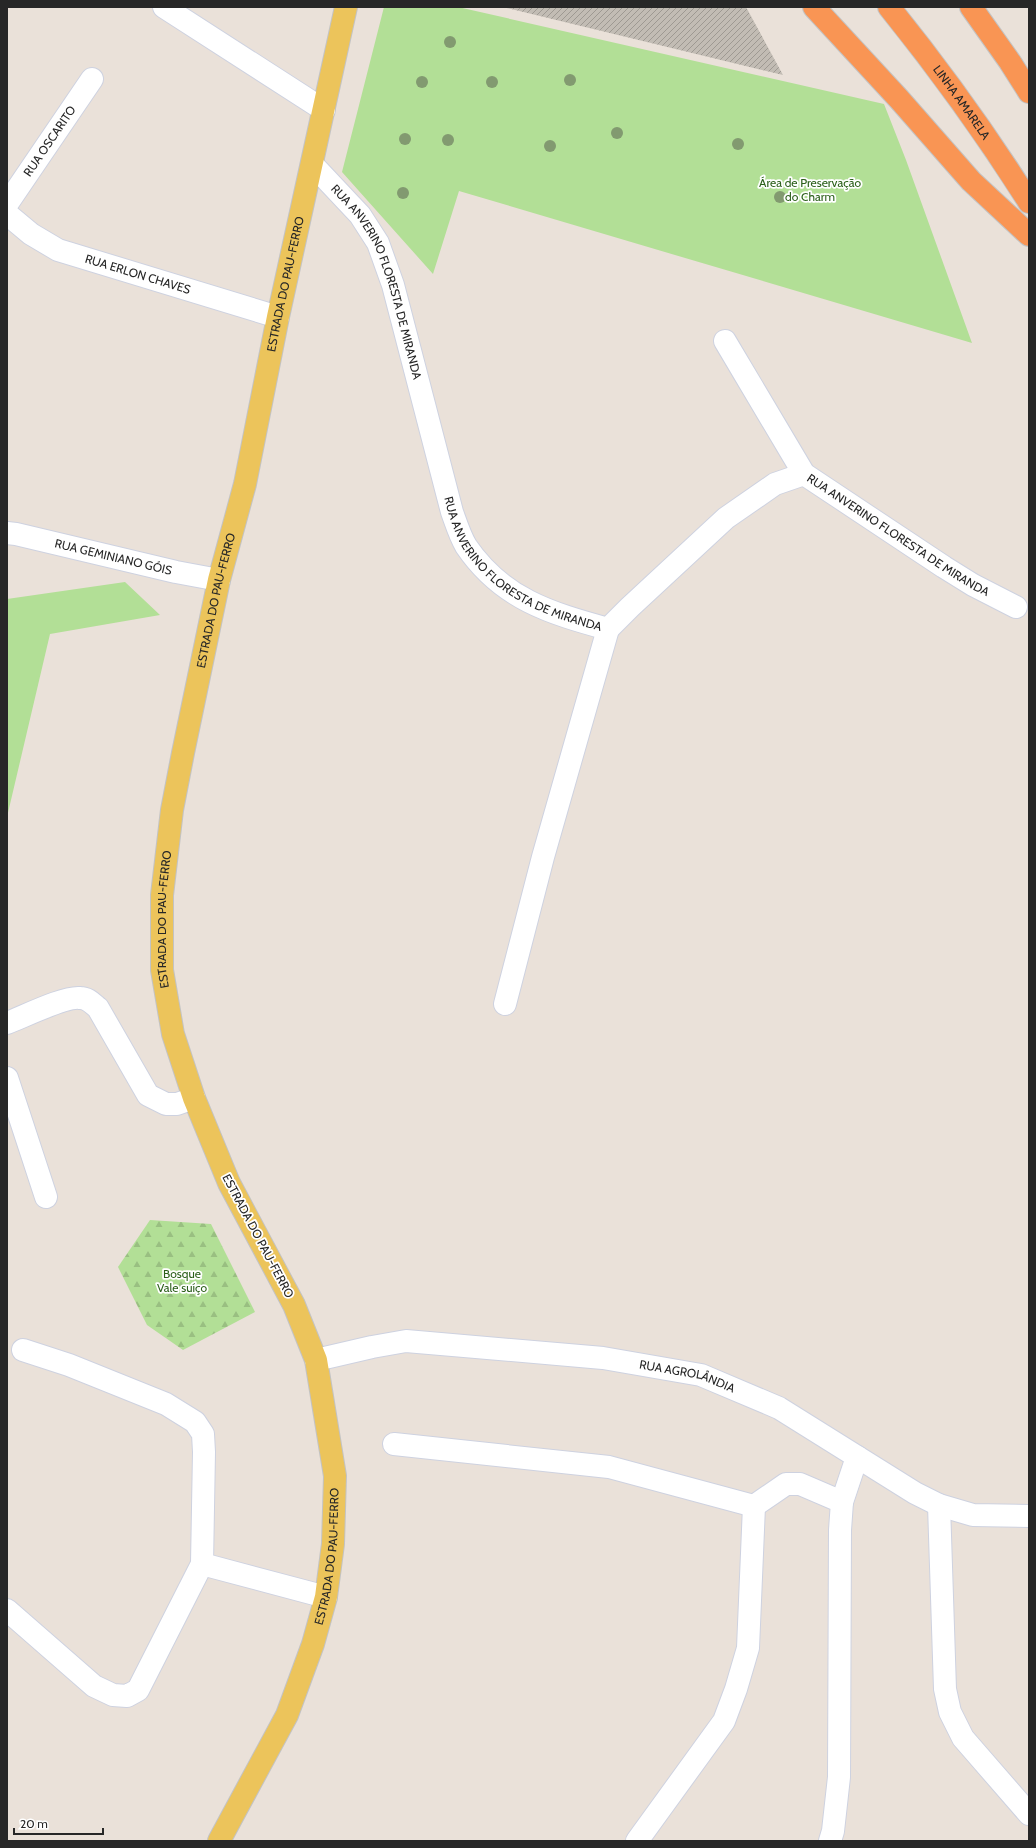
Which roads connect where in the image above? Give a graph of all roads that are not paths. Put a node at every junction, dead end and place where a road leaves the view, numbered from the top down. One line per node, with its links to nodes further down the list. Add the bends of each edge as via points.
1 (164, 7): 8 (street)
2 (346, 7): 8 (main road, ESTRADA DO PAU-FERRO)
3 (814, 7): 13 (highway, via 971,181)
4 (889, 7): 10 (highway, LINHA AMARELA, via 1000,156)
5 (971, 7): 7 (highway)
6 (92, 79): 11 (street, RUA OSCARITO)
7 (1029, 92)
8 (324, 110): 9 (main road, ESTRADA DO PAU-FERRO)
9 (312, 164): 14 (main road, ESTRADA DO PAU-FERRO); 20 (street, RUA ANVERINO FLORESTA DE MIRANDA, via 360,215 378,243 393,285 452,512 465,545 488,574 518,597 564,617)
10 (1029, 202)
11 (7, 204)
12 (7, 214): 14 (street, RUA ERLON CHAVES, via 31,234 58,250)
13 (1029, 235)
14 (278, 317): 18 (main road, ESTRADA DO PAU-FERRO, via 245,484)
15 (725, 341): 16 (street)
16 (804, 474): 19 (street, RUA ANVERINO FLORESTA DE MIRANDA, via 944,568 973,586); 20 (street, RUA ANVERINO FLORESTA DE MIRANDA, via 775,484 726,518)
17 (7, 534): 18 (street, RUA GEMINIANO GÓIS)
18 (219, 580): 24 (main road, ESTRADA DO PAU-FERRO, via 172,810 162,895 162,970 173,1034)
19 (1016, 607)
20 (608, 629): 21 (street, via 543,857)
21 (505, 1004)
22 (7, 1023): 24 (street, via 67,1000 79,997 89,1000 98,1008 148,1095 166,1104 177,1104)
23 (7, 1078): 25 (street)
24 (194, 1098): 27 (main road, ESTRADA DO PAU-FERRO, via 229,1183 294,1305)
25 (46, 1197)
26 (23, 1350): 34 (street, via 69,1365 166,1404 195,1422 203,1434 204,1452)
27 (316, 1360): 29 (street, RUA AGROLÂNDIA, via 406,1341 603,1358 701,1375 779,1408); 35 (main road, ESTRADA DO PAU-FERRO, via 335,1476 333,1544)
28 (394, 1444): 32 (street, via 609,1467)
29 (857, 1457): 30 (street); 31 (street, RUA AGROLÂNDIA)
30 (842, 1502): 32 (street, via 800,1484 786,1484); 40 (street, via 839,1777 834,1831)
31 (939, 1505): 33 (street, RUA AGROLÂNDIA, via 973,1515); 37 (street, via 945,1689 950,1712 963,1738)
32 (754, 1506): 39 (street, via 748,1648 736,1689 724,1721)
33 (1029, 1516)
34 (202, 1564): 35 (street); 36 (street, via 138,1690 128,1696 113,1695 94,1686)
35 (326, 1597): 38 (main road, ESTRADA DO PAU-FERRO, via 287,1715)
36 (7, 1610)
37 (1029, 1814)
38 (219, 1841)
39 (637, 1841)
40 (830, 1841)

